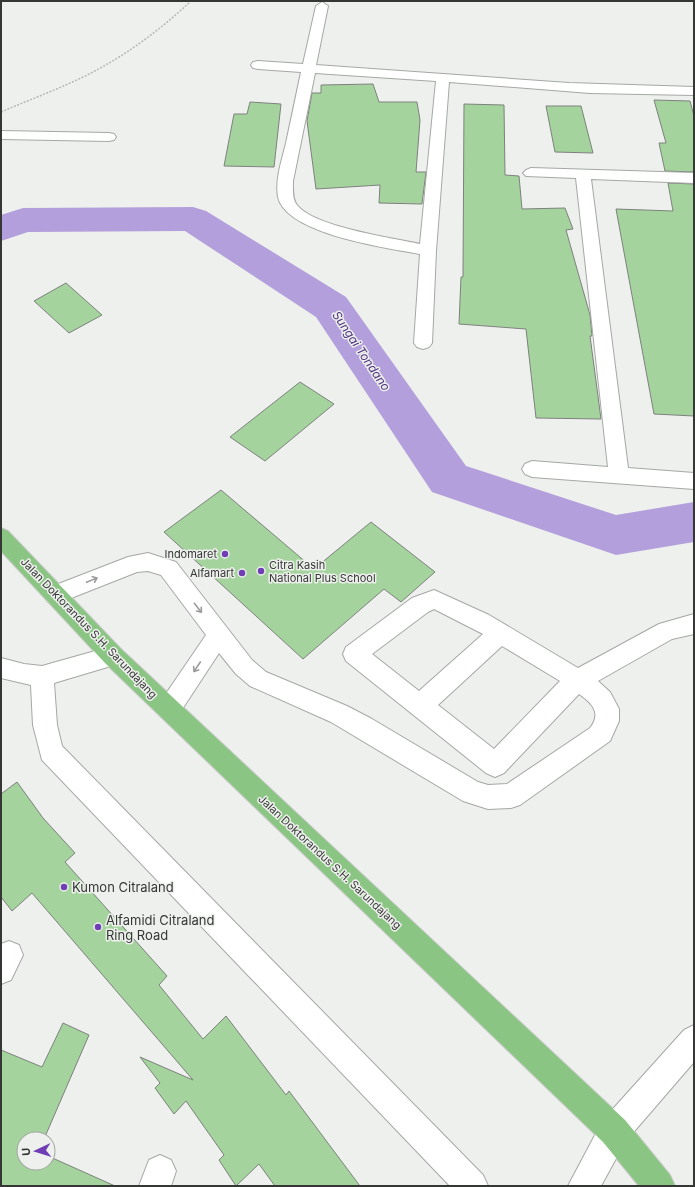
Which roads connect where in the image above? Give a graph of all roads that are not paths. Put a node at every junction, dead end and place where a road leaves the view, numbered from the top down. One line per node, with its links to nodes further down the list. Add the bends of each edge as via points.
1 (322, 6): 3 (street)
2 (258, 65): 3 (street)
3 (308, 69): 4 (street); 11 (street, via 285,181 285,195 292,209 306,221)
4 (443, 78): 5 (street, via 558,87); 11 (street)
5 (694, 91)
6 (1, 135): 7 (street)
7 (109, 137)
8 (531, 173): 9 (street)
9 (583, 174): 10 (street); 14 (street)
10 (694, 178)
11 (428, 251): 12 (street)
12 (423, 343)
13 (532, 469): 14 (street)
14 (619, 476): 15 (street)
15 (694, 481)
16 (2, 540): 17 (highway, Jalan Doktorandus S.H. Sarundajang)
17 (56, 595): 20 (street, one-way to 20, via 136,562 158,564 168,568); 21 (highway, Jalan Doktorandus S.H. Sarundajang)
18 (694, 624): 24 (street, via 666,631)
19 (500, 633): 24 (street); 25 (street); 25 (street, via 454,607 434,599 420,605 354,654)
20 (219, 634): 24 (street, via 244,667 258,679 339,714 472,792 488,797 506,797 518,793 595,740 603,731 608,717 606,705); 26 (street, one-way to 26)
21 (113, 656): 23 (street); 26 (highway, Jalan Doktorandus S.H. Sarundajang)
22 (1, 668): 23 (street)
23 (42, 676): 29 (street, via 45,725 51,752)
24 (578, 680): 25 (street, via 496,765)
25 (420, 706)
26 (169, 709): 28 (highway, Jalan Doktorandus S.H. Sarundajang)
27 (694, 1040): 28 (street)
28 (614, 1131): 30 (street); 31 (highway, Jalan Doktorandus S.H. Sarundajang)
29 (472, 1186)
30 (584, 1186)
31 (659, 1186)

